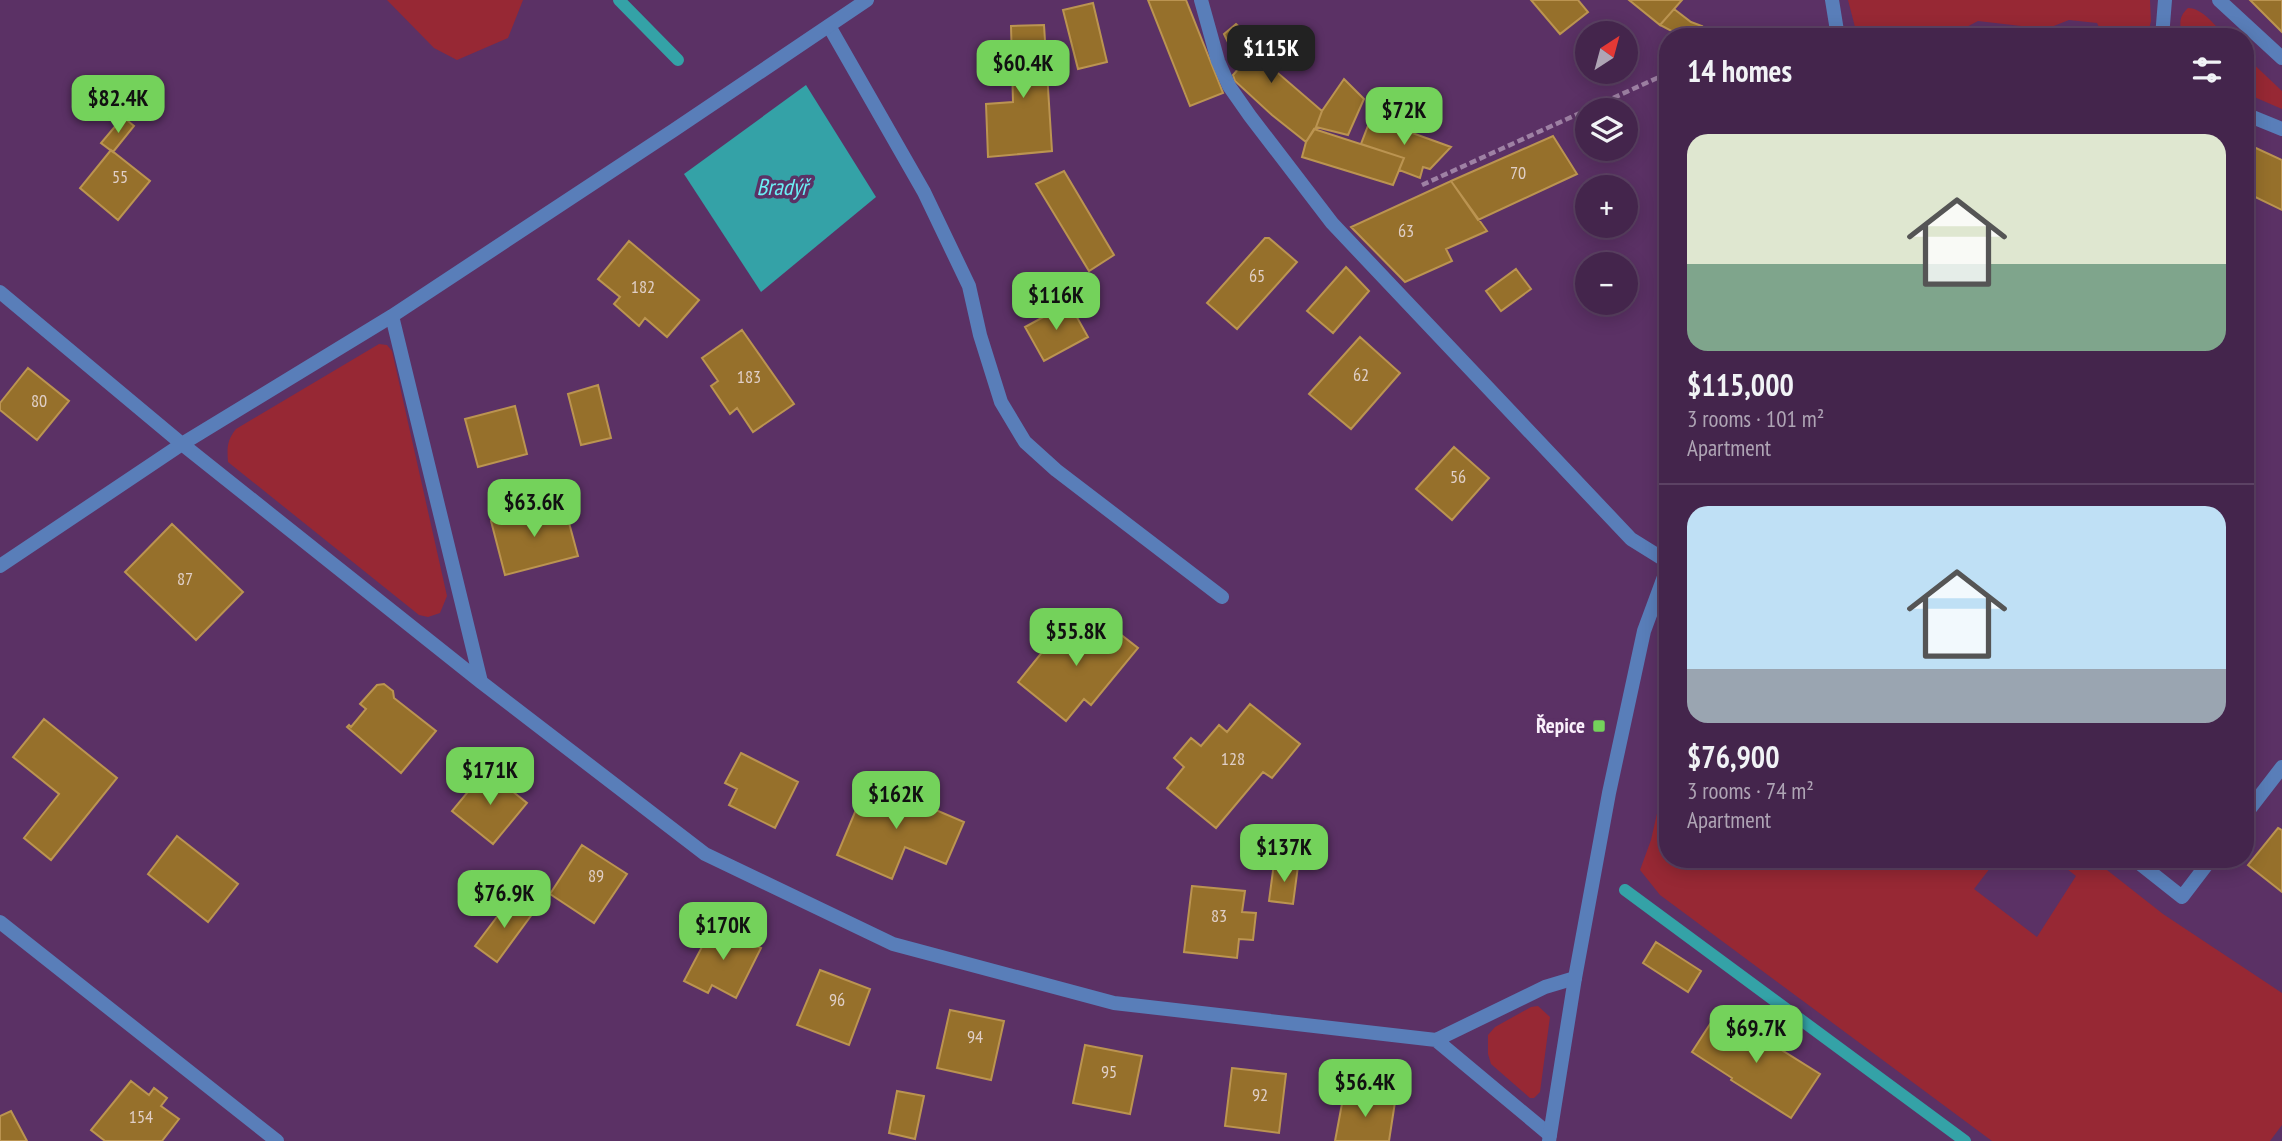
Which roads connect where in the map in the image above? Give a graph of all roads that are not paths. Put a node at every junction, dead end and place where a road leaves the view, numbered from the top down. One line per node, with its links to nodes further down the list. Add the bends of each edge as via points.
1 (867, 0): 6 (street)
2 (1201, 0): 17 (street, via 1229,86 1332,223 1631,539)
3 (1832, 0): 7 (street)
4 (2165, 0): 8 (street)
5 (2219, 0): 9 (street)
6 (829, 26): 15 (street); 20 (street, via 924,192 969,286 1001,402 1025,442)
7 (1837, 28)
8 (2163, 28)
9 (2249, 28)
10 (2254, 32): 11 (street)
11 (2282, 58)
12 (2254, 118): 13 (street)
13 (2282, 129)
14 (0, 292): 16 (street)
15 (392, 316): 16 (street); 21 (street)
16 (182, 443): 18 (street); 21 (street)
17 (1659, 558)
18 (0, 566)
19 (1659, 589): 27 (street, via 1644,631 1609,793)
20 (1222, 597)
21 (481, 682): 28 (street, via 705,855 893,944 1114,1003)
22 (2282, 767): 23 (street)
23 (2254, 803)
24 (2145, 868): 25 (street, via 2182,897)
25 (2204, 868)
26 (0, 922): 30 (street)
27 (1575, 978): 28 (street, via 1545,987); 29 (street)
28 (1436, 1040): 29 (street)
29 (1549, 1138)
30 (277, 1141)

